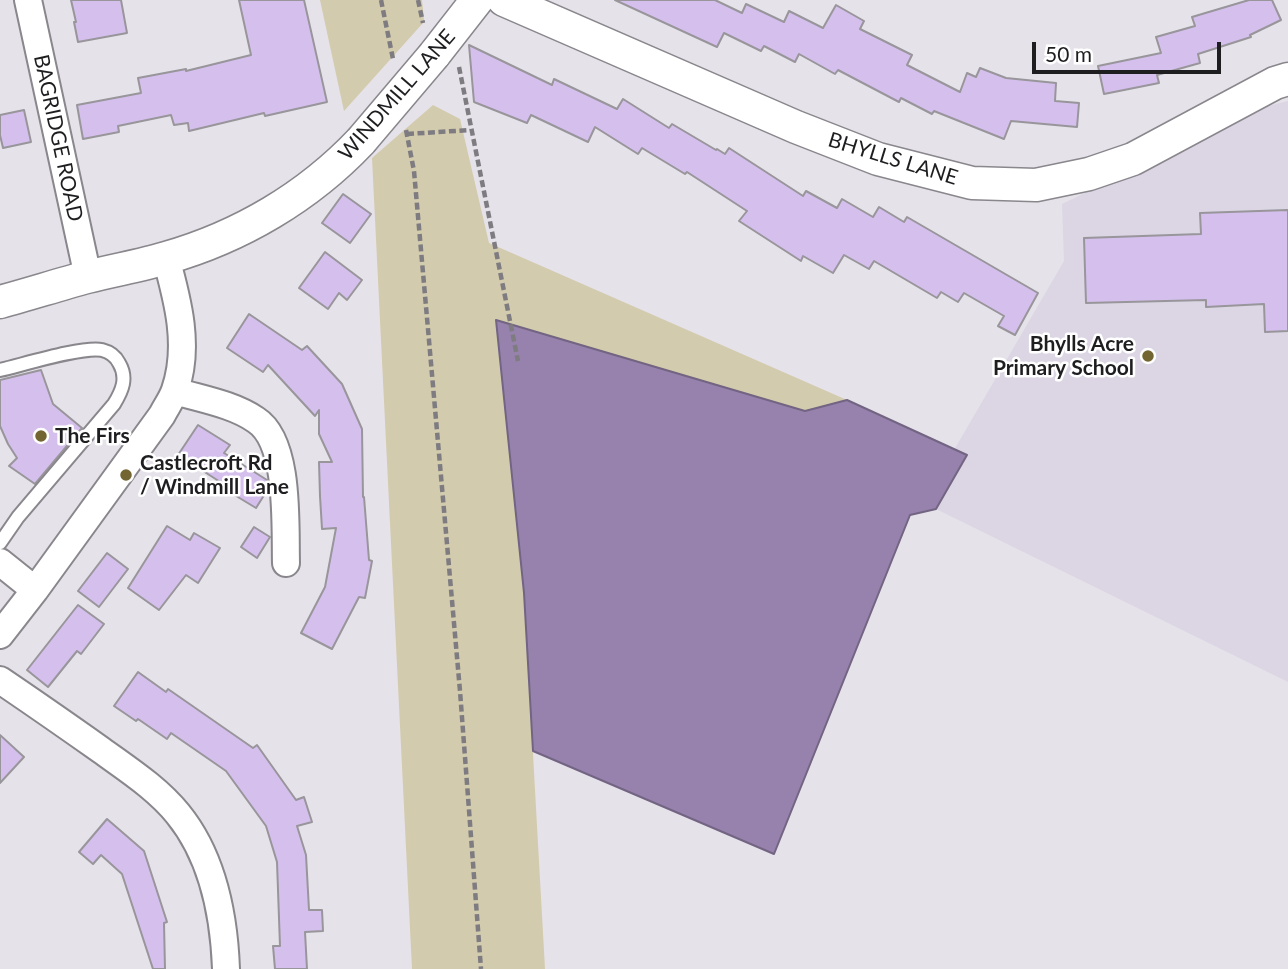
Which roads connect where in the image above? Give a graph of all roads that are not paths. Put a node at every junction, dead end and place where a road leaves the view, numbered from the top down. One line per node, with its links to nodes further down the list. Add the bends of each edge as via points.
1 (28, 0): 6 (street, BAGRIDGE ROAD)
2 (477, 0): 5 (street, WINDMILL LANE, bridge, via 361,141 316,184 236,232)
3 (504, 0): 4 (street, BHYLLS LANE, via 796,127 878,159 972,183 1036,185 1090,174 1133,159)
4 (1288, 79)
5 (166, 258): 6 (street, WINDMILL LANE); 9 (street, via 182,337)
6 (88, 277): 7 (street, WINDMILL LANE)
7 (0, 302)
8 (0, 370): 10 (lane, via 103,350 113,355 124,377 114,404)
9 (175, 391): 12 (street, via 235,409 258,421 272,437 282,470); 13 (street)
10 (0, 543)
11 (0, 562): 13 (street)
12 (286, 563)
13 (35, 590): 14 (street)
14 (0, 635)
15 (0, 680): 16 (street, via 126,767 178,813 193,835 217,895)
16 (226, 969)

